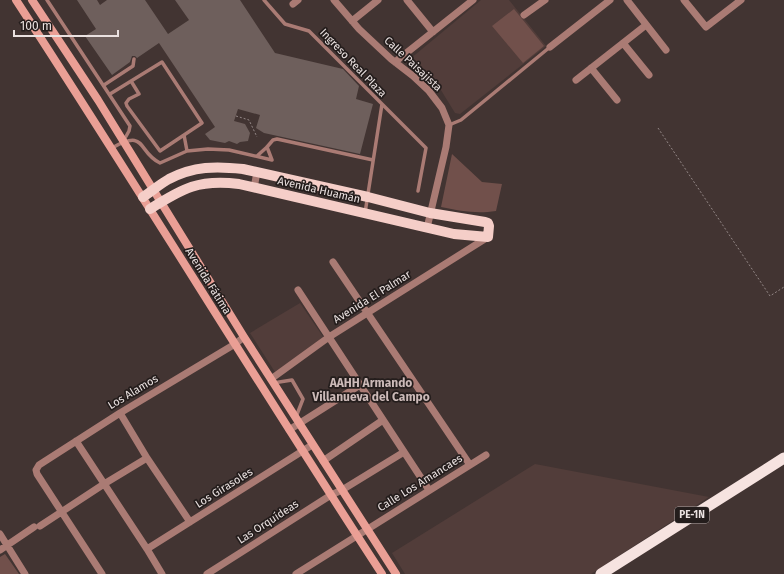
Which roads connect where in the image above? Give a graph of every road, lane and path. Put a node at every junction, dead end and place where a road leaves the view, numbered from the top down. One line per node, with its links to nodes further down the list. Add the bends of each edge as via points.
1 (16, 0): 33 (main road, Avenida Fátima)
2 (32, 0): 30 (main road, Avenida Fátima)
3 (47, 0): 28 (lane)
4 (264, 0): 32 (lane, Ingreso Real Plaza, via 285,24 309,31)
5 (334, 0): 16 (street, Calle Paisajista)
6 (378, 0): 16 (street)
7 (407, 0): 18 (street)
8 (473, 0): 14 (street)
9 (545, 0): 15 (street)
10 (610, 0): 20 (street)
11 (627, 0): 17 (street)
12 (684, 0): 13 (street, via 706,27)
13 (738, 1)
14 (465, 3): 18 (street)
15 (524, 16)
16 (352, 21): 23 (street, Calle Paisajista)
17 (646, 25): 19 (street); 21 (street)
18 (433, 32): 23 (street)
19 (622, 43): 24 (street); 25 (street)
20 (550, 47): 35 (lane, via 461,120)
21 (666, 50)
22 (134, 60): 28 (lane, via 133,66)
23 (395, 62): 35 (street, Calle Paisajista, via 429,91 442,108)
24 (591, 68): 26 (street); 31 (street)
25 (649, 75)
26 (576, 80)
27 (131, 81): 29 (lane); 37 (lane, via 138,94 126,102 127,106 160,151); 37 (lane, via 162,62 202,123)
28 (104, 85): 29 (lane)
29 (110, 94): 39 (lane, via 130,126)
30 (98, 100): 33 (main road); 39 (main road, Avenida Fátima)
31 (617, 100)
32 (382, 104): 44 (lane, Ingreso Real Plaza); 48 (lane, via 426,148)
33 (86, 107): 41 (main road, Avenida Fátima)
34 (236, 116): 38 (path, via 249,120)
35 (449, 125): 54 (street)
36 (658, 128): 60 (path, via 770,296)
37 (184, 135): 42 (lane)
38 (257, 137)
39 (123, 141): 41 (lane); 42 (lane, via 136,140 160,163); 47 (main road, Avenida Fátima)
40 (268, 147): 43 (lane); 43 (lane, via 272,160); 44 (lane, via 277,139)
41 (112, 148): 49 (main road, Avenida Fátima)
42 (187, 151): 43 (lane, via 229,150)
43 (257, 156)
44 (373, 160): 50 (lane, Ingreso Real Plaza)
45 (257, 172): 46 (street); 47 (main road, Avenida Huamán, via 223,166 206,167 187,171); 50 (main road, Avenida Huamán)
46 (254, 188): 51 (main road, Avenida Huamán, via 224,182 208,183 191,186); 53 (main road, Avenida Huamán)
47 (154, 189): 49 (main road, Avenida Huamán); 51 (main road, Avenida Fátima)
48 (418, 191)
49 (143, 197): 52 (main road, Avenida Fátima)
50 (368, 197): 53 (lane, Ingreso Real Plaza); 54 (main road, Avenida Huamán)
51 (162, 201): 52 (main road, Avenida Huamán); 58 (main road, Avenida Fátima)
52 (150, 209): 59 (main road, Avenida Fátima)
53 (365, 213): 55 (main road, Avenida Huamán)
54 (430, 213): 55 (street); 56 (main road, Avenida Huamán, via 488,223)
55 (426, 228): 56 (main road, Avenida Huamán)
56 (488, 237): 62 (street, Avenida El Palmar)
57 (333, 262): 62 (street)
58 (199, 263): 59 (main road); 63 (main road, Avenida Fátima)
59 (188, 269): 65 (main road, Avenida Fátima)
60 (784, 287)
61 (298, 290): 64 (street)
62 (367, 313): 64 (street, Avenida El Palmar); 80 (street)
63 (244, 336): 65 (street, Los Alamos); 66 (main road, Avenida Fátima)
64 (329, 337): 66 (street, Avenida El Palmar); 67 (street)
65 (235, 344): 68 (street, Los Alamos); 71 (main road, Avenida Fátima)
66 (272, 381): 70 (main road, Avenida Fátima); 70 (lane, via 292,380 303,399)
67 (360, 385): 69 (street); 70 (street)
68 (120, 413): 72 (street, Los Alamos); 77 (street)
69 (383, 420): 75 (street); 79 (street)
70 (297, 421): 71 (street); 73 (main road, Avenida Fátima)
71 (289, 430): 74 (main road, Avenida Fátima)
72 (76, 441): 81 (street); 85 (street, Los Alamos, via 39,465 36,470)
73 (312, 444): 74 (street, Los Girasoles); 79 (main road, Avenida Fátima)
74 (303, 451): 84 (main road, Avenida Fátima); 86 (street, Los Girasoles)
75 (404, 452): 82 (street, Las Orquídeas); 83 (street)
76 (486, 455): 80 (street, Calle Los Amancaes)
77 (147, 458): 81 (street); 86 (street)
78 (784, 458): 100 (highway, PE-1N)
79 (323, 461): 82 (main road, Avenida Fátima)
80 (470, 465): 83 (street, Calle Los Amancaes)
81 (104, 484): 85 (street); 91 (street)
82 (342, 490): 84 (street, Las Orquídeas); 87 (main road, Avenida Fátima)
83 (429, 490): 87 (street, Calle Los Amancaes)
84 (331, 495): 89 (main road, Avenida Fátima); 96 (street, Las Orquídeas)
85 (63, 512): 90 (street); 94 (street)
86 (190, 522): 91 (street, Los Girasoles)
87 (367, 530): 89 (street); 99 (main road, Avenida Fátima)
88 (0, 534): 90 (street)
89 (356, 535): 97 (street); 98 (main road, Avenida Fátima)
90 (8, 545): 92 (street); 93 (street)
91 (147, 549): 95 (street)
92 (0, 550)
93 (25, 574)
94 (102, 574)
95 (162, 574)
96 (207, 574)
97 (296, 574)
98 (382, 574)
99 (396, 574)
100 (601, 574)

